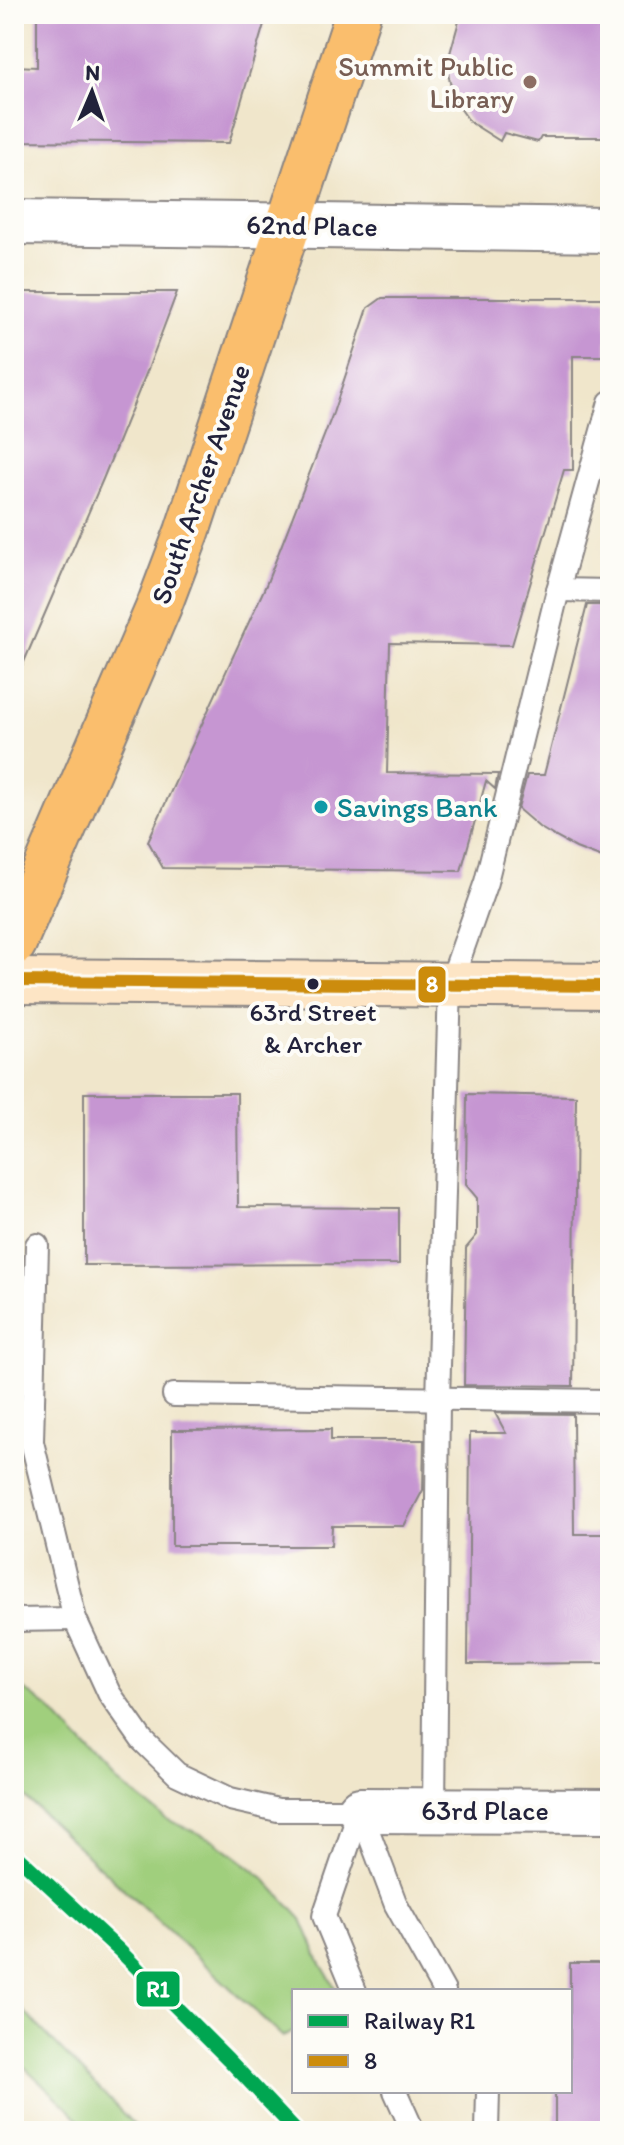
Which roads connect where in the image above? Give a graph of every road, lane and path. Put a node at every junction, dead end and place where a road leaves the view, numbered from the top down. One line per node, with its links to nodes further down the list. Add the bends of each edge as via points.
1 (358, 14): 3 (main road, South Archer Avenue)
2 (14, 222): 3 (street, 62nd Place)
3 (288, 226): 4 (street, 62nd Place); 8 (main road, South Archer Avenue, via 170,576)
4 (610, 230)
5 (610, 402): 6 (lane)
6 (558, 590): 7 (lane); 10 (lane, via 486,882)
7 (610, 591)
8 (14, 943)
9 (14, 981): 10 (main road)
10 (450, 985): 11 (main road); 14 (lane)
11 (610, 986)
12 (37, 1245): 16 (lane, via 32,1442)
13 (174, 1395): 14 (lane)
14 (438, 1400): 15 (lane); 19 (lane)
15 (610, 1401)
16 (75, 1619): 17 (lane); 18 (lane, via 109,1693 142,1740 177,1774 230,1799 278,1810)
17 (14, 1620)
18 (360, 1810): 19 (street, 63rd Place); 21 (lane, via 324,1916); 22 (lane, via 396,1905)
19 (434, 1810): 20 (street, 63rd Place)
20 (610, 1811)
21 (354, 1989)
22 (443, 1989)
23 (396, 2093): 25 (lane)
24 (488, 2093): 26 (lane)
25 (413, 2131)
26 (487, 2131)

